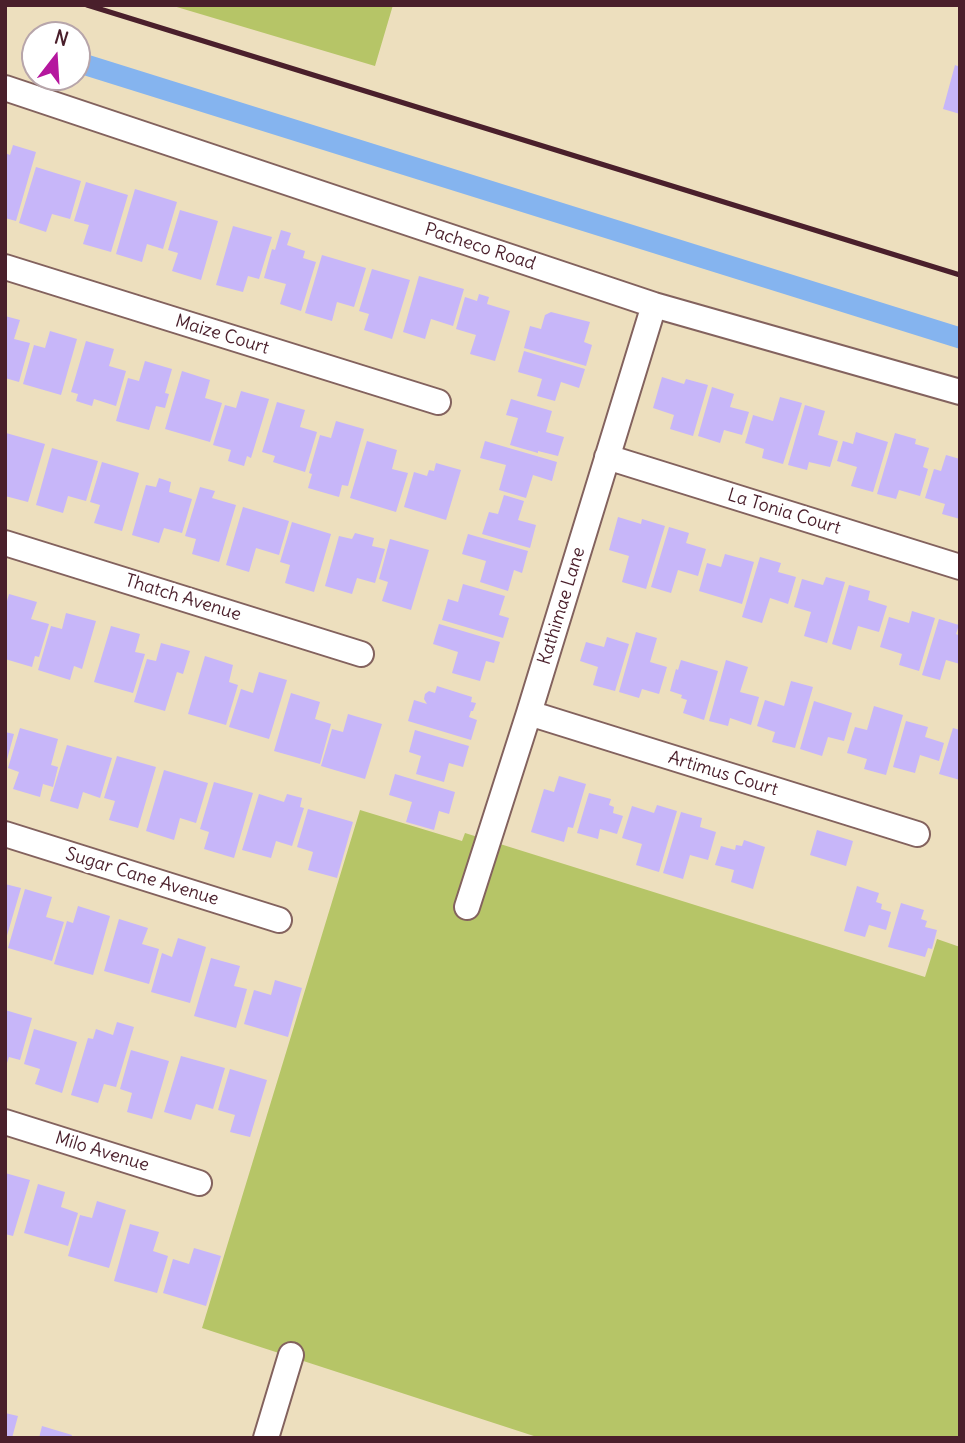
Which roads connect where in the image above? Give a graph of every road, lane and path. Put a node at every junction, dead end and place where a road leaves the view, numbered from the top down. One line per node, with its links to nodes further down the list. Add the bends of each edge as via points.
1 (5, 88): 3 (street, Pacheco Road)
2 (5, 267): 5 (street, Maize Court)
3 (654, 305): 4 (street, Pacheco Road); 6 (street, Kathimae Lane)
4 (960, 392)
5 (438, 402)
6 (607, 457): 8 (street, La Tonia Court); 10 (street, Kathimae Lane)
7 (5, 543): 9 (street, Thatch Avenue)
8 (960, 567)
9 (361, 654)
10 (529, 713): 12 (street, Artimus Court); 13 (street, Kathimae Lane)
11 (5, 834): 14 (street, Sugar Cane Avenue)
12 (917, 834)
13 (467, 907)
14 (279, 920)
15 (5, 1122): 16 (street, Milo Avenue)
16 (199, 1183)
17 (291, 1355): 18 (street)
18 (266, 1438)

